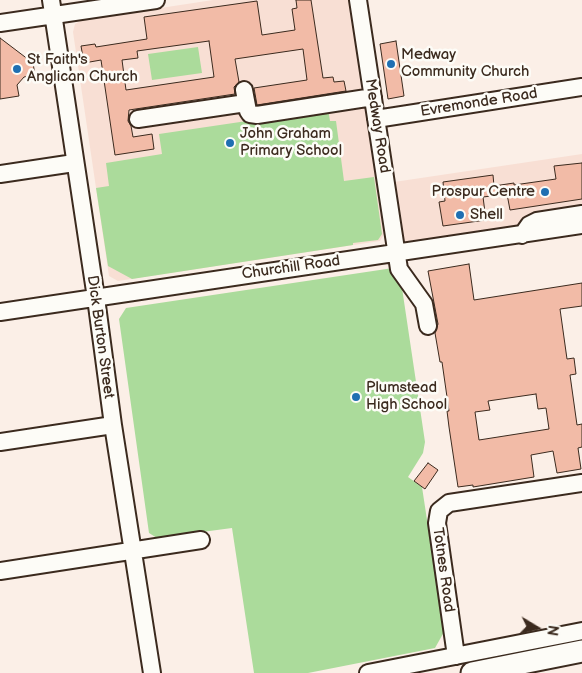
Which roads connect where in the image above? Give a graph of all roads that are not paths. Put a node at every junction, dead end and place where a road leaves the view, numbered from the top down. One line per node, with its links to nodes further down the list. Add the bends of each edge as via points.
1 (156, 0): 3 (street)
2 (358, 0): 6 (street, Medway Road)
3 (52, 7): 4 (street); 9 (street, Dick Burton Street)
4 (0, 23)
5 (582, 87): 8 (street, Evremonde Road)
6 (373, 97): 7 (street, via 257,115 248,111 245,96); 8 (street, Medway Road)
7 (138, 119)
8 (376, 119): 14 (street, Medway Road)
9 (74, 163): 10 (street); 15 (street, Dick Burton Street)
10 (0, 174)
11 (582, 214): 13 (street, via 537,221 529,225)
12 (582, 226): 13 (street, Churchill Road, via 548,238)
13 (522, 235): 14 (street, Churchill Road)
14 (396, 253): 15 (street, Churchill Road); 17 (street, Medway Road, via 399,271 424,304)
15 (96, 298): 16 (street, Churchill Road); 18 (street, Dick Burton Street)
16 (0, 312)
17 (428, 326)
18 (113, 425): 19 (street); 22 (street, Dick Burton Street)
19 (0, 442)
20 (582, 483): 26 (street, Totnes Road, via 449,503 439,510 436,523)
21 (201, 540): 22 (street)
22 (132, 551): 23 (street); 27 (street, Dick Burton Street)
23 (0, 571)
24 (582, 631): 26 (street)
25 (582, 651): 29 (main road)
26 (456, 656): 28 (street)
27 (152, 673)
28 (368, 673)
29 (472, 673)

